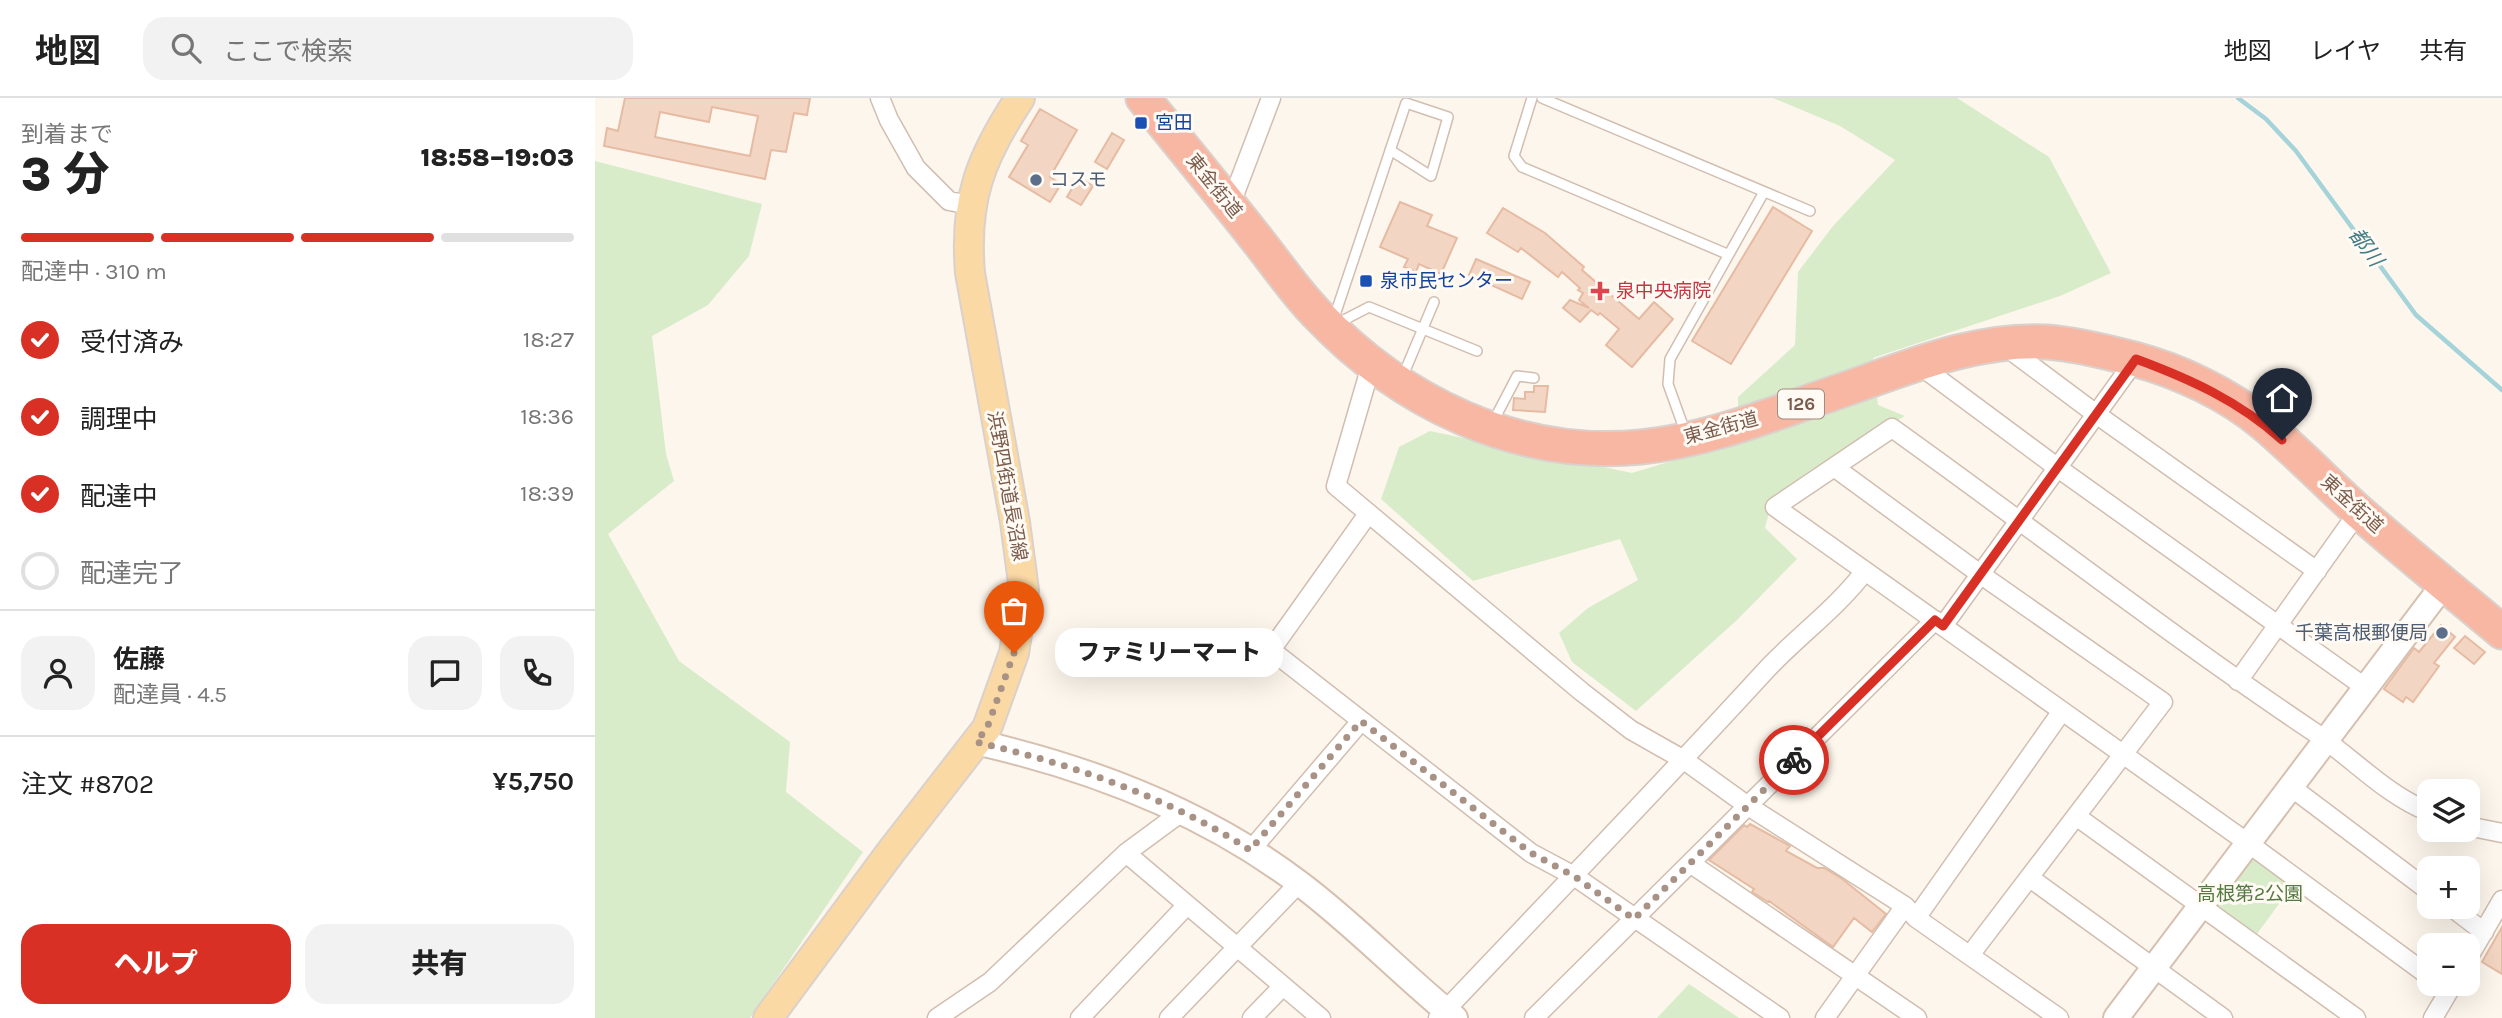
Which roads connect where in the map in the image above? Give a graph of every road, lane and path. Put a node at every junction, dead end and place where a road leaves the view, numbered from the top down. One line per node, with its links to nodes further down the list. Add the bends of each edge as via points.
1 (880, 98): 9 (street, via 916,168 949,201)
2 (1020, 98): 9 (main road, 浜野四街道長沼線, via 985,158)
3 (1143, 98): 10 (highway, 東金街道 / 126)
4 (1271, 98): 10 (street)
5 (1532, 98): 12 (lane, via 1514,156 1522,167)
6 (1542, 98): 8 (lane)
7 (1391, 150): 7 (lane, via 1406,103 1448,117 1431,176); 14 (lane)
8 (1764, 192): 11 (lane); 12 (lane)
9 (971, 205): 43 (main road, 浜野四街道長沼線, via 967,238 971,273 1024,590 1014,653 987,728)
10 (1230, 206): 14 (highway, 東金街道 / 126)
11 (1809, 212)
12 (1727, 254): 25 (lane, via 1670,359 1668,384)
13 (1434, 302): 15 (lane)
14 (1331, 327): 15 (lane, via 1369,307); 19 (highway, 東金街道 / 126)
15 (1423, 329): 17 (lane); 22 (lane)
16 (2002, 344): 18 (highway, 東金街道 / 126, via 2048,342); 20 (highway, 東金街道 / 126); 23 (street)
17 (1477, 351)
18 (2136, 359): 23 (street); 28 (highway, 東金街道 / 126, via 2182,376 2241,408)
19 (1372, 362): 22 (highway, 東金街道 / 126); 29 (street, via 1336,486)
20 (1919, 364): 25 (highway, 東金街道 / 126, via 1714,434); 27 (street)
21 (1534, 378): 24 (lane, via 1517,376)
22 (1400, 383): 24 (highway, 東金街道 / 126, via 1419,397)
23 (2096, 414): 27 (street); 32 (street)
24 (1489, 430): 25 (highway, 東金街道 / 126, via 1595,448)
25 (1687, 439)
26 (1835, 467): 30 (street, via 1892,428); 31 (street, via 1775,507); 33 (street)
27 (2058, 468): 30 (street); 36 (street)
28 (2359, 512): 32 (street); 34 (highway, 東金街道 / 126)
29 (1368, 514): 41 (street, via 1271,650); 45 (street, via 1630,730)
30 (2020, 520): 33 (street); 38 (street)
31 (1865, 571): 35 (street); 45 (street)
32 (2317, 571): 36 (street)
33 (1980, 573): 35 (street); 44 (street, via 2163,702)
34 (2444, 584): 37 (highway, 東金街道 / 126); 39 (street)
35 (1939, 623): 40 (street); 48 (street)
36 (2278, 624): 38 (street); 39 (street)
37 (2502, 632)
38 (2238, 681): 42 (street)
39 (2366, 688): 42 (street)
40 (2062, 711): 44 (street); 64 (street)
41 (1361, 721): 54 (street); 57 (street, via 1531,853)
42 (2326, 740): 46 (street); 47 (street, via 2396,795)
43 (976, 742): 49 (street, via 1044,760); 77 (main road, 浜野四街道長沼線)
44 (2122, 754): 50 (street); 53 (street)
45 (1684, 760): 48 (street); 57 (street)
46 (2291, 787): 53 (street); 59 (street)
47 (2417, 805)
48 (1748, 806): 56 (street); 64 (street)
49 (1184, 811): 54 (street); 55 (street)
50 (2076, 816): 58 (street); 63 (street)
51 (2480, 829): 52 (street)
52 (2502, 833)
53 (2248, 843): 63 (street); 72 (street)
54 (1250, 850): 60 (street)
55 (1126, 853): 62 (street); 78 (street, via 990,982)
56 (1690, 863): 65 (street); 73 (street)
57 (1574, 876): 65 (street); 76 (street)
58 (2030, 878): 70 (street); 71 (street)
59 (2417, 882)
60 (1299, 883): 69 (street); 76 (street)
61 (2502, 900): 67 (street)
62 (1187, 905): 69 (street); 79 (street)
63 (2200, 905): 71 (street); 90 (street)
64 (1911, 912): 70 (street); 73 (street)
65 (1634, 919): 83 (street); 84 (street)
66 (2467, 919): 67 (street)
67 (2484, 932): 68 (street)
68 (2480, 939)
69 (1238, 948): 74 (street); 80 (street)
70 (1970, 955): 87 (street)
71 (2153, 967): 88 (street); 89 (street)
72 (2417, 967)
73 (1856, 975): 85 (street); 86 (street)
74 (1283, 986): 81 (street); 82 (street)
75 (2443, 996): 91 (street)
76 (1446, 1015)
77 (768, 1018)
78 (937, 1018)
79 (1080, 1018)
80 (1169, 1018)
81 (1251, 1018)
82 (1321, 1018)
83 (1534, 1018)
84 (1780, 1018)
85 (1825, 1018)
86 (1917, 1018)
87 (2059, 1018)
88 (2116, 1018)
89 (2223, 1018)
90 (2356, 1018)
91 (2433, 1018)

